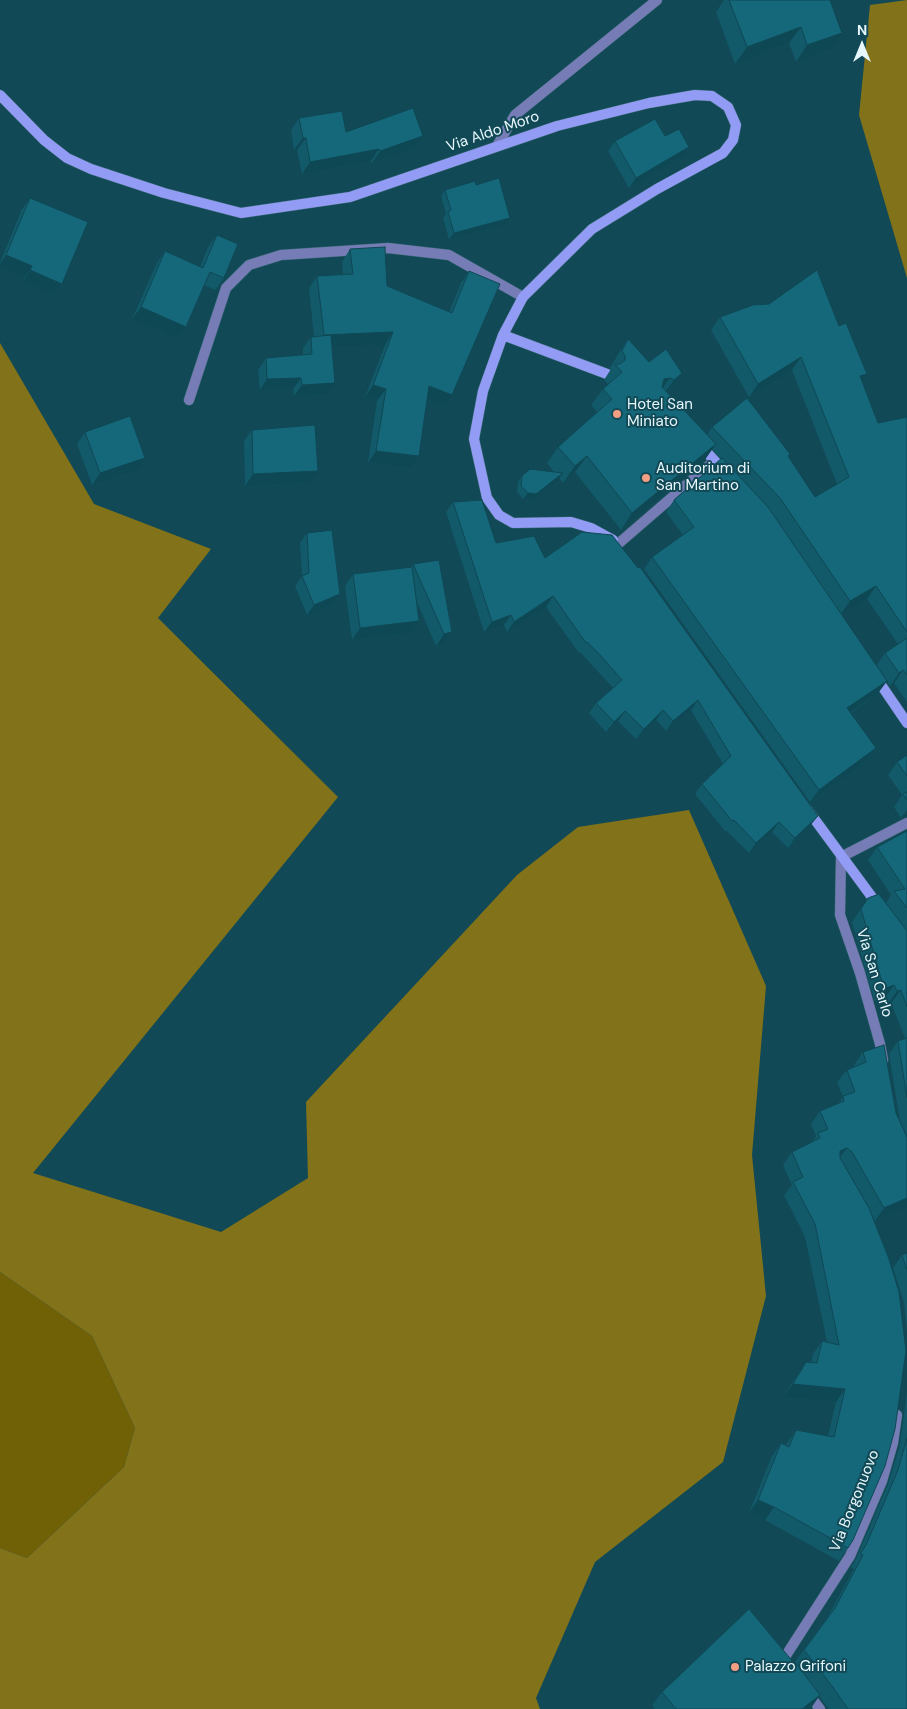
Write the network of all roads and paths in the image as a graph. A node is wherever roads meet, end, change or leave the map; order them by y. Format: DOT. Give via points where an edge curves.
graph roads {
  1 [pos="657,0"];
  2 [pos="0,96"];
  3 [pos="497,146"];
  4 [pos="523,297"];
  5 [pos="503,335"];
  6 [pos="607,374"];
  7 [pos="189,400"];
  8 [pos="695,440"];
  9 [pos="714,460"];
  10 [pos="733,481"];
  11 [pos="621,548"];
  12 [pos="869,667"];
  13 [pos="907,723"];
  14 [pos="801,801"];
  15 [pos="907,823"];
  16 [pos="841,857"];
  17 [pos="883,913"];
  18 [pos="885,1070"];
  19 [pos="899,1403"];
  20 [pos="820,1709"];
  1 -- 3 [label="street" via="514,115"];
  2 -- 3 [label="main road, Via Aldo Moro" via="67,158 155,190 241,213 350,197"];
  3 -- 4 [label="main road, Via Aldo Moro" via="557,126 695,95 712,96 728,107 736,125 733,140 723,153 592,229"];
  4 -- 5 [label="main road, Via Aldo Moro"];
  4 -- 7 [label="street" via="449,255 388,248 281,255 249,265 226,288"];
  5 -- 6 [label="main road"];
  5 -- 11 [label="main road, Via Aldo Moro" via="483,391 474,439 486,498 499,514 512,523 571,522 591,528"];
  8 -- 9 [label="main road"];
  9 -- 10 [label="main road"];
  9 -- 11 [label="street"];
  12 -- 13 [label="main road"];
  14 -- 16 [label="main road"];
  15 -- 16 [label="street"];
  16 -- 17 [label="main road"];
  16 -- 18 [label="street, Via San Carlo" via="840,915 860,973"];
  19 -- 20 [label="street, Via Borgonuovo" via="894,1442 882,1481 850,1556 783,1660"];
}
